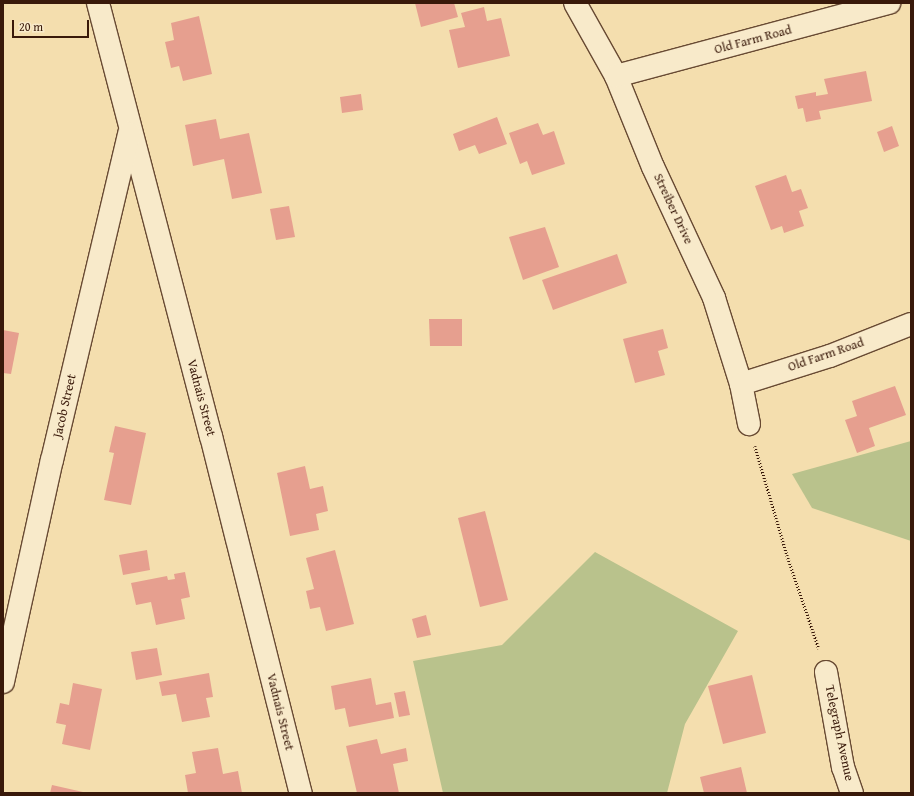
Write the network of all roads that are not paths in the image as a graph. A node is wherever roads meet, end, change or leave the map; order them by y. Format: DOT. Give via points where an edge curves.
graph roads {
  1 [pos="98,3"];
  2 [pos="575,3"];
  3 [pos="889,3"];
  4 [pos="616,76"];
  5 [pos="130,131"];
  6 [pos="911,324"];
  7 [pos="741,384"];
  8 [pos="749,424"];
  9 [pos="826,672"];
  10 [pos="3,682"];
  11 [pos="301,793"];
  12 [pos="852,793"];
  1 -- 5 [label="street, Vadnais Street"];
  2 -- 4 [label="street, Streiber Drive"];
  3 -- 4 [label="street, Old Farm Road"];
  4 -- 7 [label="street, Streiber Drive" via="653,166 714,298"];
  5 -- 10 [label="street, Jacob Street" via="52,460"];
  5 -- 11 [label="street, Vadnais Street" via="211,436"];
  6 -- 7 [label="street, Old Farm Road" via="830,356"];
  7 -- 8 [label="street, Streiber Drive"];
  9 -- 12 [label="street, Telegraph Avenue" via="843,767"];
}
